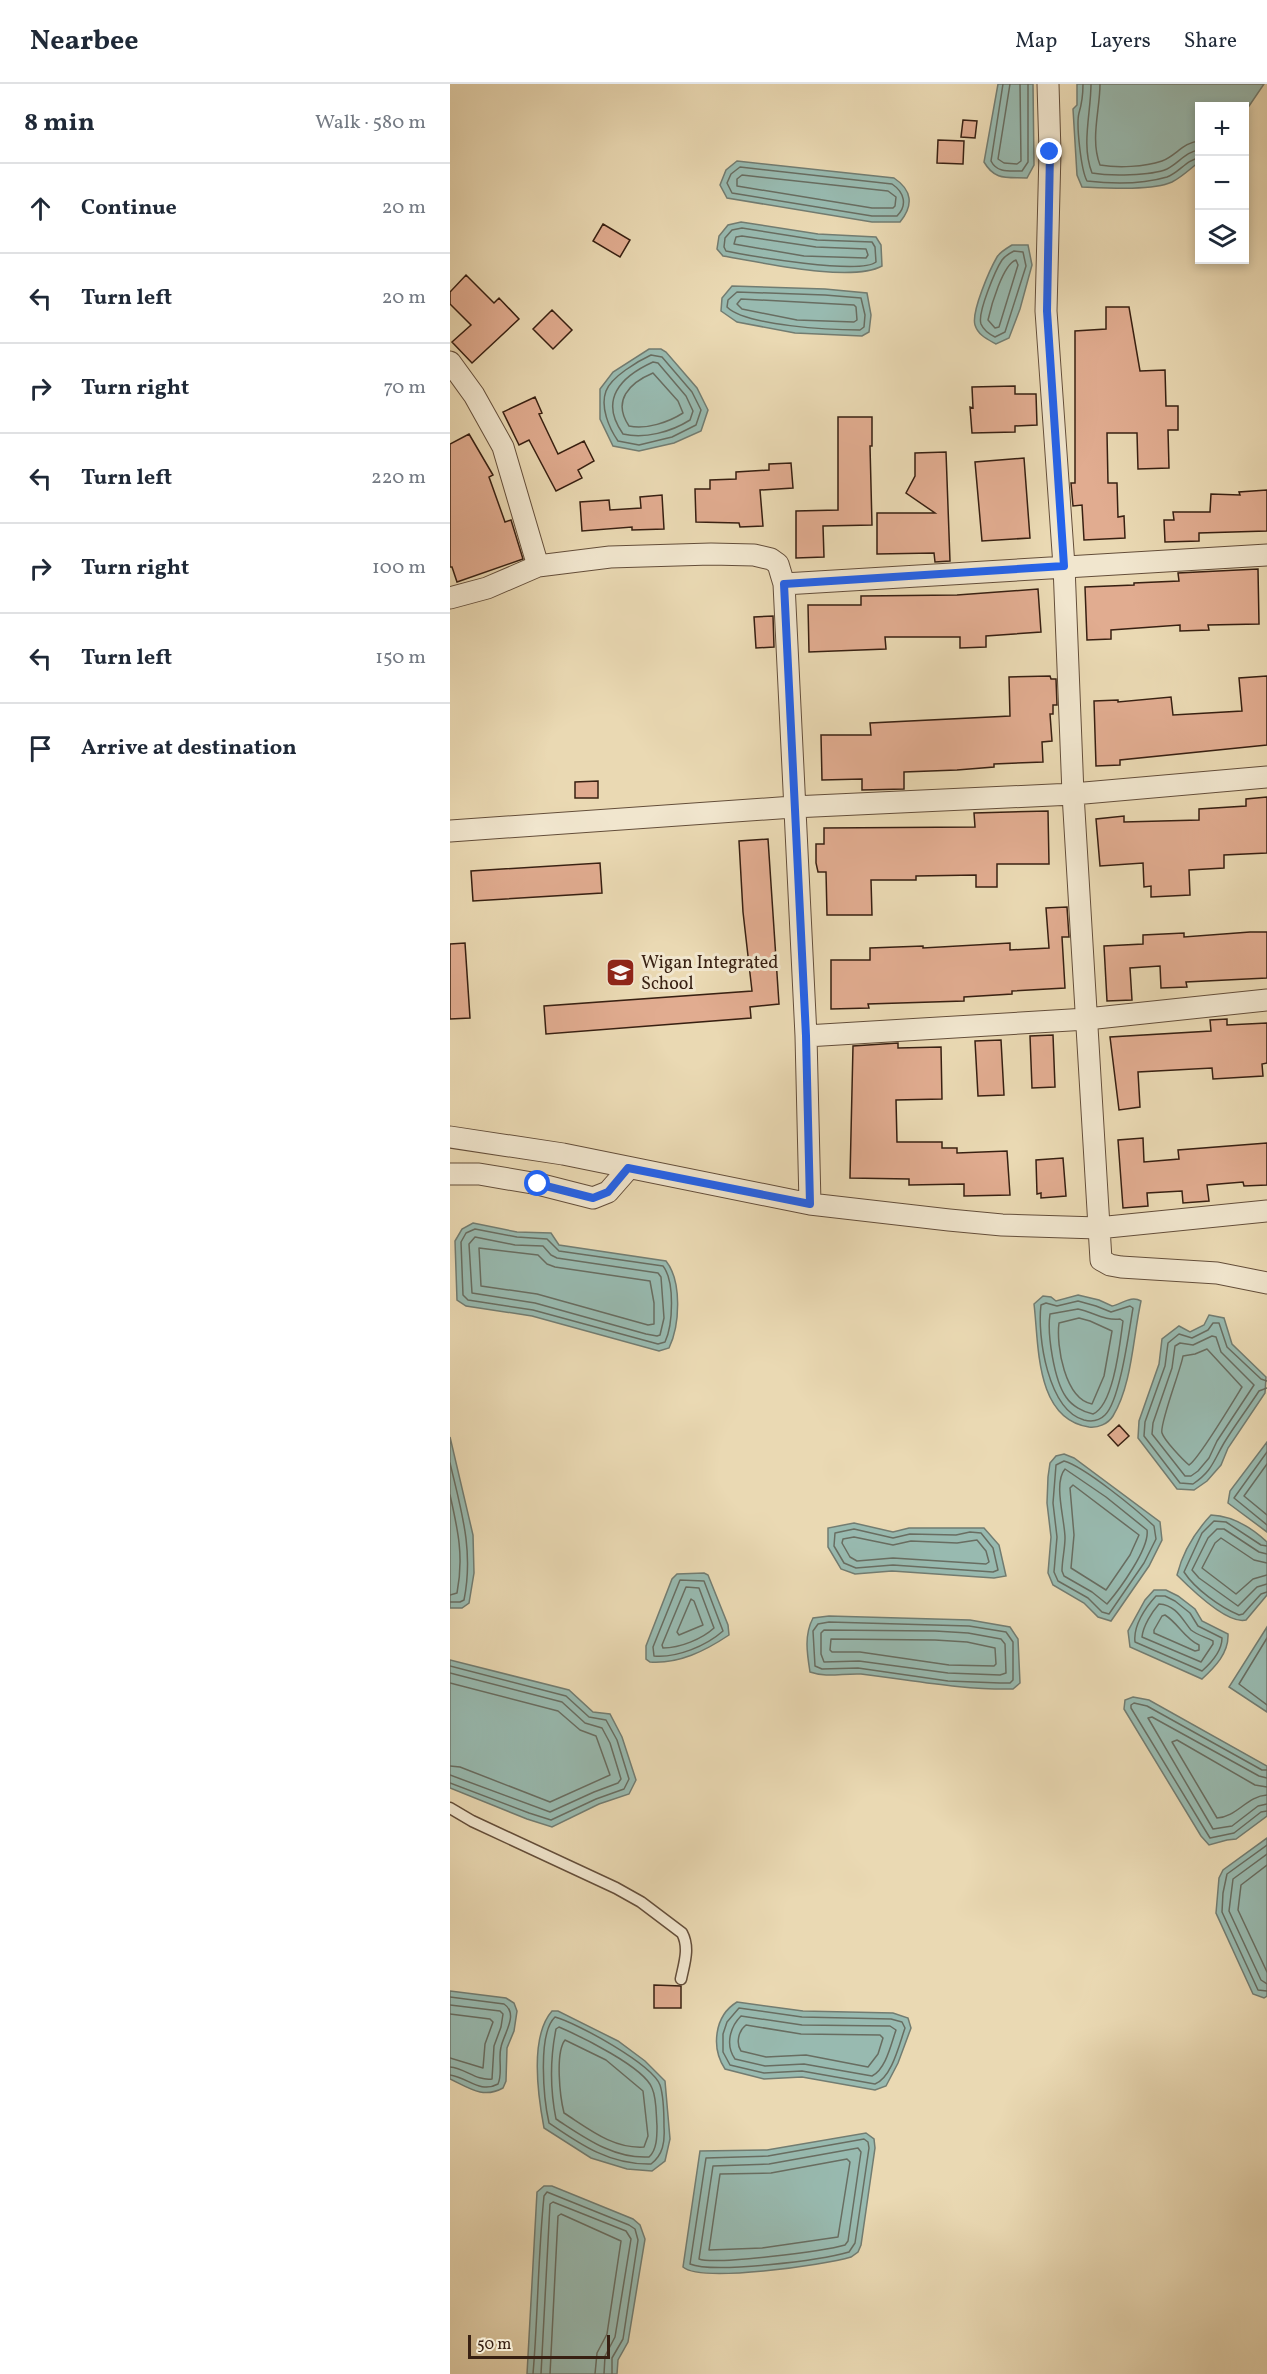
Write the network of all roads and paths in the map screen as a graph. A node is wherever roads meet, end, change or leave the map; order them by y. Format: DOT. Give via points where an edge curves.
graph roads {
  1 [pos="1048,84"];
  2 [pos="450,362"];
  3 [pos="1267,555"];
  4 [pos="538,566"];
  5 [pos="1064,566"];
  6 [pos="784,584"];
  7 [pos="450,598"];
  8 [pos="1267,777"];
  9 [pos="1073,794"];
  10 [pos="793,807"];
  11 [pos="450,831"];
  12 [pos="1267,1000"];
  13 [pos="1087,1019"];
  14 [pos="806,1036"];
  15 [pos="450,1137"];
  16 [pos="628,1168"];
  17 [pos="450,1174"];
  18 [pos="810,1204"];
  19 [pos="1267,1211"];
  20 [pos="1098,1228"];
  21 [pos="1267,1283"];
  22 [pos="450,1808"];
  23 [pos="681,1979"];
  1 -- 5 [label="street" via="1047,311"];
  2 -- 4 [label="street" via="503,447"];
  3 -- 5 [label="street"];
  4 -- 6 [label="street" via="610,557 754,555 778,564"];
  4 -- 7 [label="street" via="487,588"];
  5 -- 6 [label="street"];
  5 -- 9 [label="street"];
  6 -- 10 [label="street"];
  8 -- 9 [label="street"];
  9 -- 10 [label="street"];
  9 -- 13 [label="street"];
  10 -- 11 [label="street"];
  10 -- 14 [label="street"];
  12 -- 13 [label="street"];
  13 -- 14 [label="street"];
  13 -- 20 [label="street"];
  14 -- 18 [label="street"];
  15 -- 16 [label="street"];
  16 -- 17 [label="street" via="608,1192 593,1198 479,1174"];
  16 -- 18 [label="street"];
  18 -- 20 [label="street" via="1002,1225"];
  19 -- 20 [label="street"];
  20 -- 21 [label="street" via="1101,1260 1110,1265 1217,1273"];
  22 -- 23 [label="lane" via="641,1902 682,1933 686,1952"];
}
